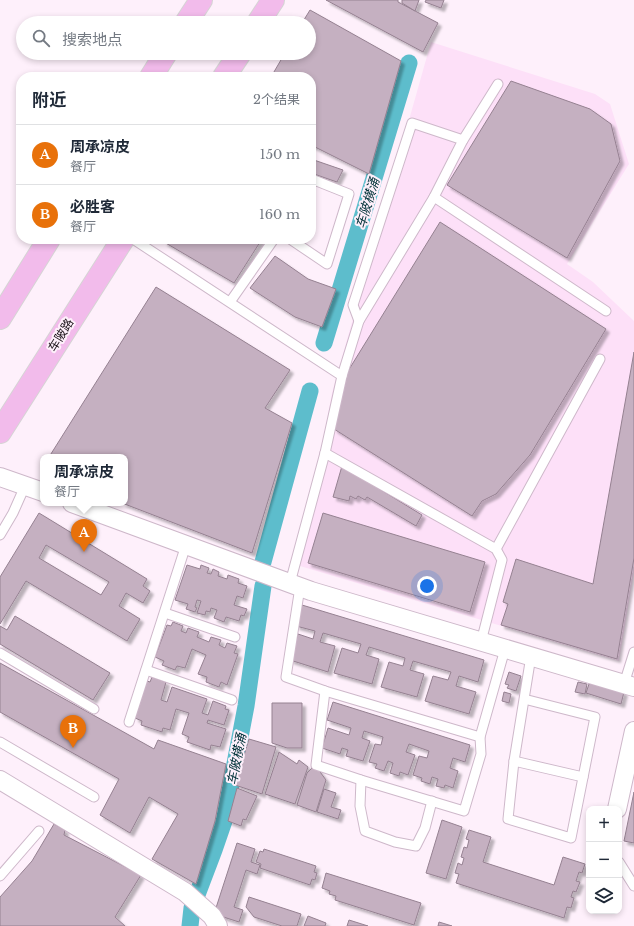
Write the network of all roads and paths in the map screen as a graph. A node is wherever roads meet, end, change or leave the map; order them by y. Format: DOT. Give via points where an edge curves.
graph roads {
  1 [pos="200,0"];
  2 [pos="273,0"];
  3 [pos="190,16"];
  4 [pos="263,16"];
  5 [pos="162,60"];
  6 [pos="235,60"];
  7 [pos="154,72"];
  8 [pos="227,72"];
  9 [pos="498,84"];
  10 [pos="463,140"];
  11 [pos="316,181"];
  12 [pos="434,197"];
  13 [pos="46,244"];
  14 [pos="119,244"];
  15 [pos="141,244"];
  16 [pos="271,244"];
  17 [pos="298,244"];
  18 [pos="230,302"];
  19 [pos="606,310"];
  20 [pos="0,318"];
  21 [pos="359,321"];
  22 [pos="600,359"];
  23 [pos="342,376"];
  24 [pos="0,432"];
  25 [pos="325,453"];
  26 [pos="0,477"];
  27 [pos="25,486"];
  28 [pos="40,491"];
  29 [pos="80,506"];
  30 [pos="0,535"];
  31 [pos="186,545"];
  32 [pos="496,549"];
  33 [pos="295,585"];
  34 [pos="165,613"];
  35 [pos="235,637"];
  36 [pos="482,642"];
  37 [pos="505,649"];
  38 [pos="634,652"];
  39 [pos="0,653"];
  40 [pos="531,656"];
  41 [pos="146,670"];
  42 [pos="629,685"];
  43 [pos="326,691"];
  44 [pos="524,699"];
  45 [pos="232,700"];
  46 [pos="94,709"];
  47 [pos="129,722"];
  48 [pos="634,731"];
  49 [pos="480,737"];
  50 [pos="0,742"];
  51 [pos="514,762"];
  52 [pos="583,777"];
  53 [pos="0,780"];
  54 [pos="361,780"];
  55 [pos="94,797"];
  56 [pos="432,801"];
  57 [pos="618,806"];
  58 [pos="39,831"];
  59 [pos="622,867"];
  60 [pos="0,876"];
  61 [pos="634,886"];
  62 [pos="215,921"];
  1 -- 3 [label="main road"];
  2 -- 4 [label="main road"];
  5 -- 7 [label="main road"];
  6 -- 8 [label="main road"];
  9 -- 10 [label="lane"];
  10 -- 12 [label="lane"];
  10 -- 21 [label="lane" via="412,123 353,305"];
  11 -- 17 [label="lane" via="349,194 328,264"];
  12 -- 19 [label="lane"];
  12 -- 21 [label="lane"];
  13 -- 20 [label="main road"];
  14 -- 24 [label="main road, 车陂路"];
  15 -- 18 [label="lane"];
  16 -- 18 [label="lane"];
  18 -- 23 [label="lane"];
  21 -- 23 [label="lane"];
  22 -- 32 [label="lane"];
  23 -- 25 [label="lane"];
  25 -- 32 [label="lane"];
  25 -- 33 [label="lane"];
  26 -- 27 [label="street"];
  27 -- 28 [label="street"];
  27 -- 30 [label="lane"];
  29 -- 31 [label="street"];
  31 -- 33 [label="street"];
  31 -- 34 [label="lane"];
  32 -- 36 [label="lane" via="502,560"];
  33 -- 36 [label="street"];
  33 -- 43 [label="lane" via="286,677"];
  34 -- 35 [label="lane"];
  34 -- 41 [label="lane"];
  36 -- 37 [label="street"];
  37 -- 40 [label="street"];
  37 -- 49 [label="lane"];
  38 -- 42 [label="lane"];
  39 -- 46 [label="lane"];
  40 -- 42 [label="street"];
  40 -- 44 [label="lane"];
  41 -- 45 [label="lane"];
  41 -- 47 [label="lane"];
  43 -- 49 [label="lane"];
  43 -- 54 [label="lane" via="316,764"];
  44 -- 51 [label="lane"];
  44 -- 52 [label="lane" via="595,717"];
  48 -- 57 [label="street"];
  49 -- 56 [label="lane" via="481,754 464,811"];
  50 -- 55 [label="lane"];
  51 -- 52 [label="lane"];
  51 -- 52 [label="lane" via="508,819 571,838"];
  53 -- 62 [label="street" via="185,892"];
  54 -- 56 [label="lane"];
  54 -- 56 [label="lane" via="360,806 365,831 395,842 416,846 425,828"];
  58 -- 60 [label="lane"];
  59 -- 61 [label="lane"];
}
